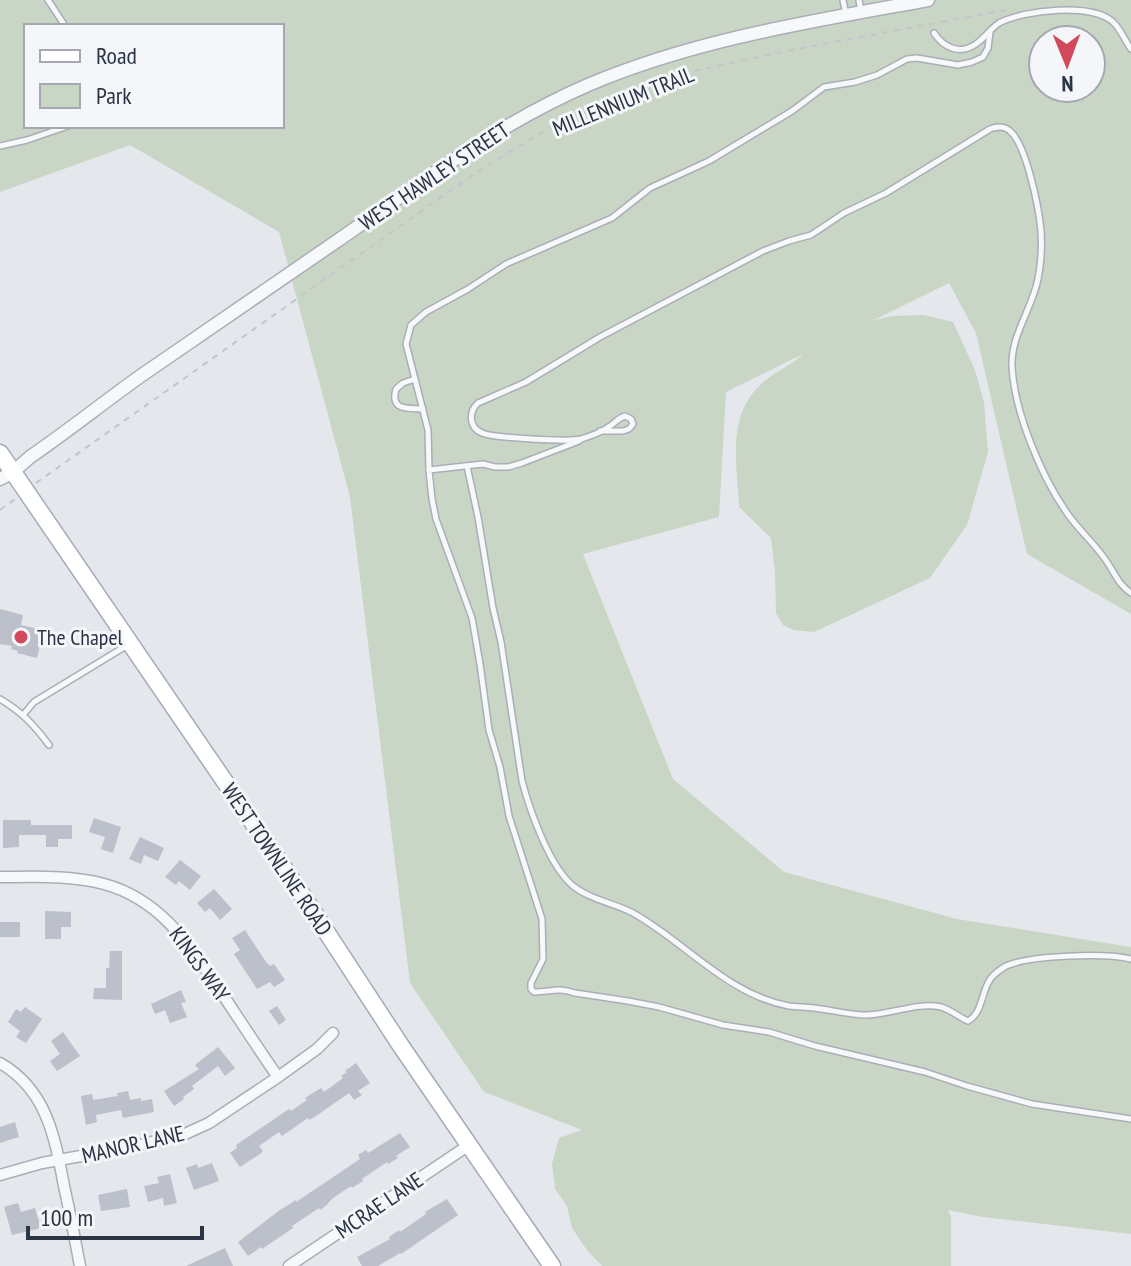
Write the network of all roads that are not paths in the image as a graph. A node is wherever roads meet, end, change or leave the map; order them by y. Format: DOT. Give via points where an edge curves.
graph roads {
  1 [pos="48,0"];
  2 [pos="843,0"];
  3 [pos="928,0"];
  4 [pos="860,6"];
  5 [pos="846,16"];
  6 [pos="64,24"];
  7 [pos="990,32"];
  8 [pos="934,33"];
  9 [pos="1131,49"];
  10 [pos="62,128"];
  11 [pos="0,146"];
  12 [pos="415,379"];
  13 [pos="423,409"];
  14 [pos="600,431"];
  15 [pos="583,438"];
  16 [pos="0,453"];
  17 [pos="467,466"];
  18 [pos="429,470"];
  19 [pos="6,476"];
  20 [pos="1131,593"];
  21 [pos="130,643"];
  22 [pos="0,699"];
  23 [pos="23,715"];
  24 [pos="49,745"];
  25 [pos="0,877"];
  26 [pos="1131,959"];
  27 [pos="333,1033"];
  28 [pos="0,1063"];
  29 [pos="278,1077"];
  30 [pos="1131,1119"];
  31 [pos="469,1145"];
  32 [pos="59,1160"];
  33 [pos="0,1175"];
  34 [pos="80,1266"];
  35 [pos="289,1266"];
  36 [pos="552,1266"];
  1 -- 6 [label="lane"];
  2 -- 5 [label="lane"];
  3 -- 4 [label="street, WEST HAWLEY STREET"];
  4 -- 5 [label="street, WEST HAWLEY STREET"];
  5 -- 19 [label="street, WEST HAWLEY STREET" via="653,60 514,122 141,376"];
  7 -- 8 [label="lane" via="966,49 943,45"];
  7 -- 9 [label="lane" via="1007,20 1068,9 1105,16"];
  7 -- 12 [label="lane" via="983,57 972,62 907,59 877,75 824,87 709,161 650,188 612,218 506,264 442,302 416,320 407,336"];
  10 -- 11 [label="lane"];
  12 -- 13 [label="lane"];
  12 -- 13 [label="lane" via="396,389 394,400 401,408"];
  13 -- 18 [label="lane"];
  14 -- 14 [label="lane" via="623,431 633,424 619,417"];
  14 -- 15 [label="lane"];
  15 -- 17 [label="lane" via="508,467"];
  15 -- 20 [label="lane" via="483,434 470,416 478,403 526,382 763,251 811,235 999,126 1014,134 1021,150 1041,231 1033,300 1014,342 1020,407 1028,435 1066,511"];
  16 -- 19 [label="main road, WEST TOWNLINE ROAD"];
  17 -- 18 [label="lane"];
  17 -- 26 [label="lane" via="522,781 549,849 574,887 630,911 737,985 790,1006 865,1015 929,1006 968,1021 992,977 1007,966 1083,956"];
  18 -- 30 [label="lane" via="436,519 472,618 509,816 542,919 543,959 531,983 534,992 564,990 659,1007 925,1072 1032,1104"];
  19 -- 21 [label="main road, WEST TOWNLINE ROAD"];
  21 -- 23 [label="lane" via="34,702"];
  21 -- 31 [label="main road, WEST TOWNLINE ROAD"];
  22 -- 23 [label="lane"];
  23 -- 24 [label="lane"];
  25 -- 29 [label="street, KINGS WAY" via="105,884 163,916 186,941"];
  27 -- 29 [label="street, MANOR LANE"];
  28 -- 32 [label="street" via="36,1097 55,1137"];
  29 -- 32 [label="street, MANOR LANE" via="185,1134"];
  31 -- 35 [label="street, MCRAE LANE"];
  31 -- 36 [label="main road, WEST TOWNLINE ROAD"];
  32 -- 33 [label="street, MANOR LANE"];
  32 -- 34 [label="street"];
}
